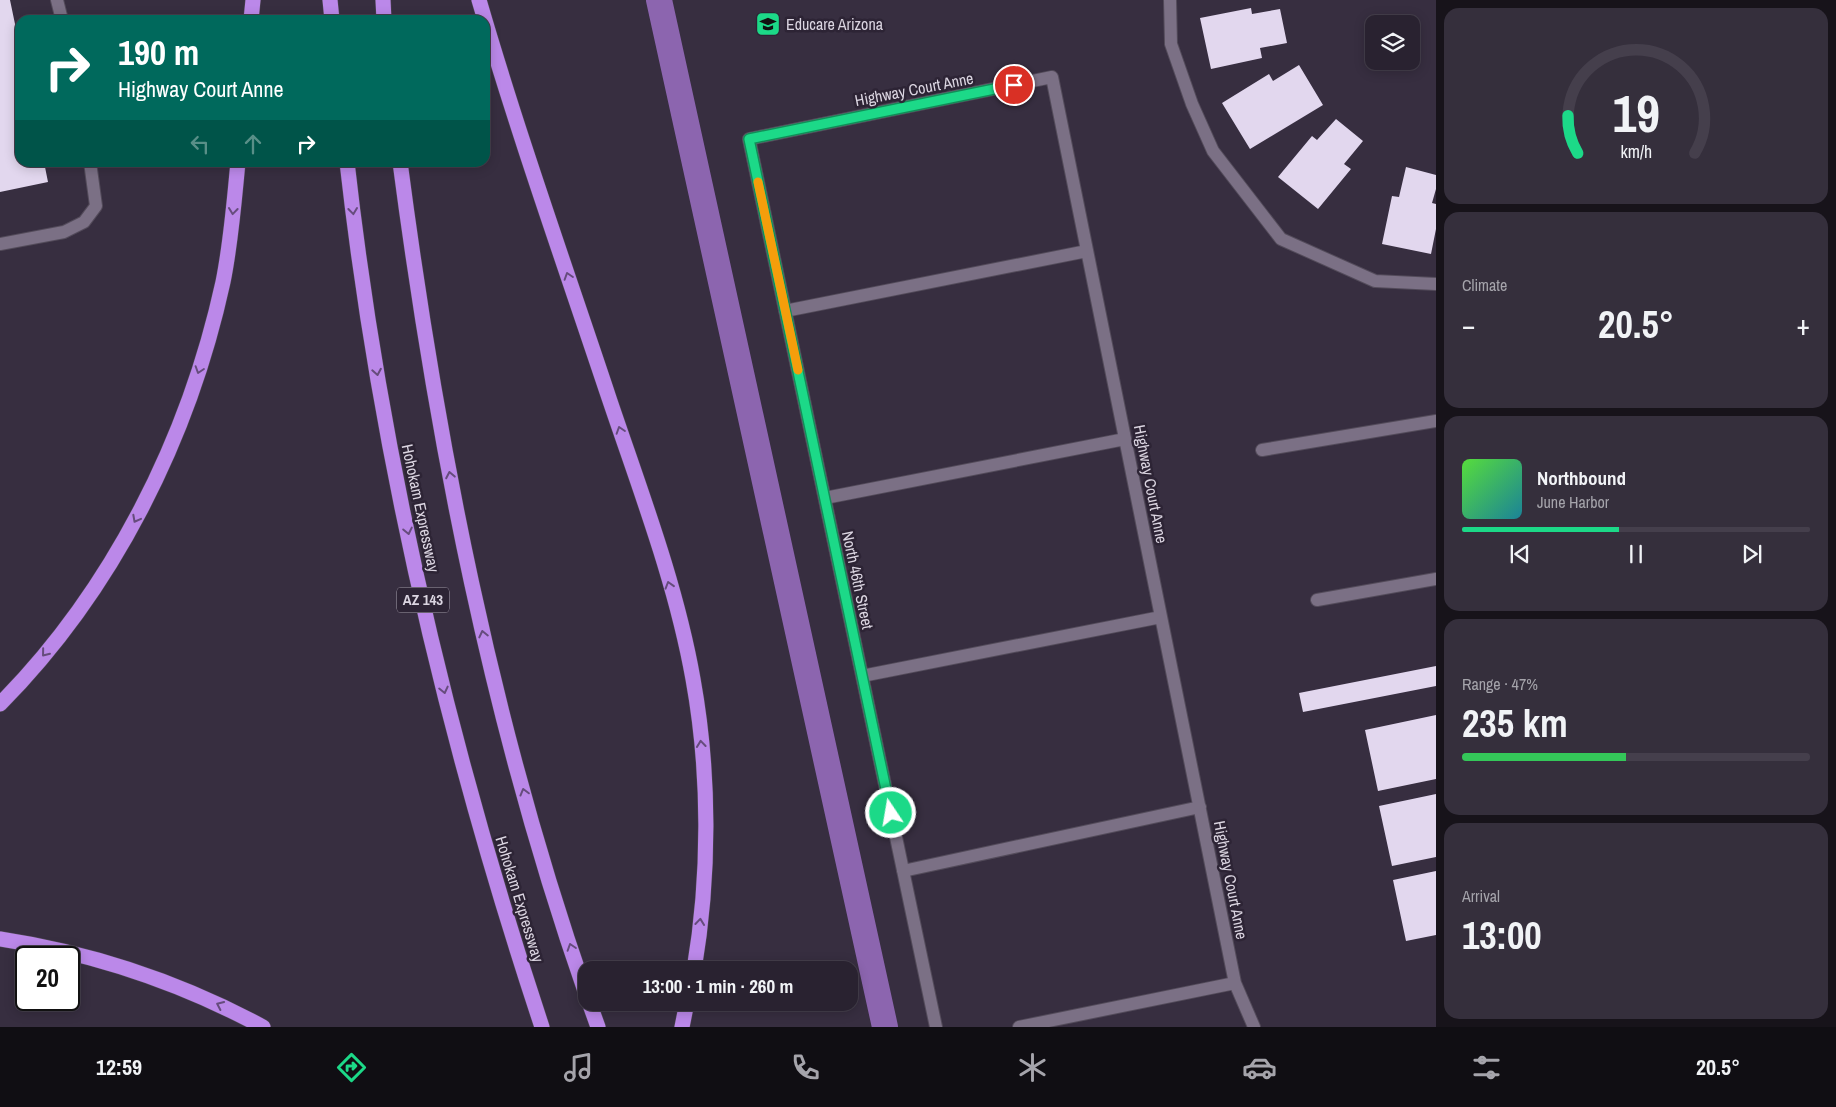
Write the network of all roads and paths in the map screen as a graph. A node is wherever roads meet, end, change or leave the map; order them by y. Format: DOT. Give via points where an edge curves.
graph roads {
  1 [pos="57,0"];
  2 [pos="253,0"];
  3 [pos="330,0"];
  4 [pos="383,0"];
  5 [pos="479,0"];
  6 [pos="1170,0"];
  7 [pos="61,15"];
  8 [pos="252,15"];
  9 [pos="332,15"];
  10 [pos="384,15"];
  11 [pos="483,15"];
  12 [pos="490,37"];
  13 [pos="749,139"];
  14 [pos="91,167"];
  15 [pos="238,167"];
  16 [pos="348,167"];
  17 [pos="401,167"];
  18 [pos="0,244"];
  19 [pos="1087,252"];
  20 [pos="1436,284"];
  21 [pos="785,311"];
  22 [pos="1436,421"];
  23 [pos="1125,439"];
  24 [pos="1262,450"];
  25 [pos="824,498"];
  26 [pos="1436,579"];
  27 [pos="1317,600"];
  28 [pos="1161,617"];
  29 [pos="862,676"];
  30 [pos="0,704"];
  31 [pos="1200,807"];
  32 [pos="903,872"];
  33 [pos="0,939"];
  34 [pos="695,961"];
  35 [pos="578,968"];
  36 [pos="1235,983"];
  37 [pos="592,1011"];
  38 [pos="685,1011"];
  39 [pos="264,1027"];
  40 [pos="542,1027"];
  41 [pos="598,1027"];
  42 [pos="682,1027"];
  43 [pos="936,1027"];
  44 [pos="1020,1027"];
  45 [pos="1254,1027"];
  1 -- 7 [label="street"];
  2 -- 8 [label="highway"];
  3 -- 9 [label="highway"];
  4 -- 10 [label="highway"];
  11 -- 5 [label="highway, one-way"];
  6 -- 20 [label="street" via="1171,44 1192,104 1213,150 1281,239 1375,281"];
  34 -- 12 [label="highway, one-way" via="704,875 704,792 693,679 675,604"];
  13 -- 19 [label="street, Highway Court Anne" via="1052,77"];
  13 -- 21 [label="street, North 46th Street"];
  14 -- 18 [label="street" via="96,206 84,222 64,232"];
  15 -- 30 [label="highway, one-way" via="230,242 215,315 194,387 160,471 126,536 84,602 34,667"];
  16 -- 40 [label="highway, Hohokam Expressway / AZ 143, one-way" via="372,346 411,547 471,796"];
  35 -- 17 [label="highway, AZ 143, one-way" via="530,812 479,614 431,374"];
  19 -- 21 [label="street"];
  19 -- 23 [label="street, Highway Court Anne"];
  21 -- 25 [label="street, North 46th Street"];
  22 -- 24 [label="street"];
  23 -- 25 [label="street"];
  23 -- 28 [label="street, Highway Court Anne"];
  25 -- 29 [label="street, North 46th Street"];
  26 -- 27 [label="street"];
  28 -- 29 [label="street"];
  28 -- 31 [label="street, Highway Court Anne"];
  29 -- 32 [label="street, North 46th Street"];
  31 -- 32 [label="street"];
  31 -- 36 [label="street, Highway Court Anne"];
  32 -- 43 [label="street, North 46th Street"];
  39 -- 33 [label="highway, one-way" via="201,996 131,970 67,952"];
  36 -- 44 [label="street"];
  36 -- 45 [label="street, Highway Court Anne"];
  37 -- 41 [label="highway"];
  38 -- 42 [label="highway"];
}
